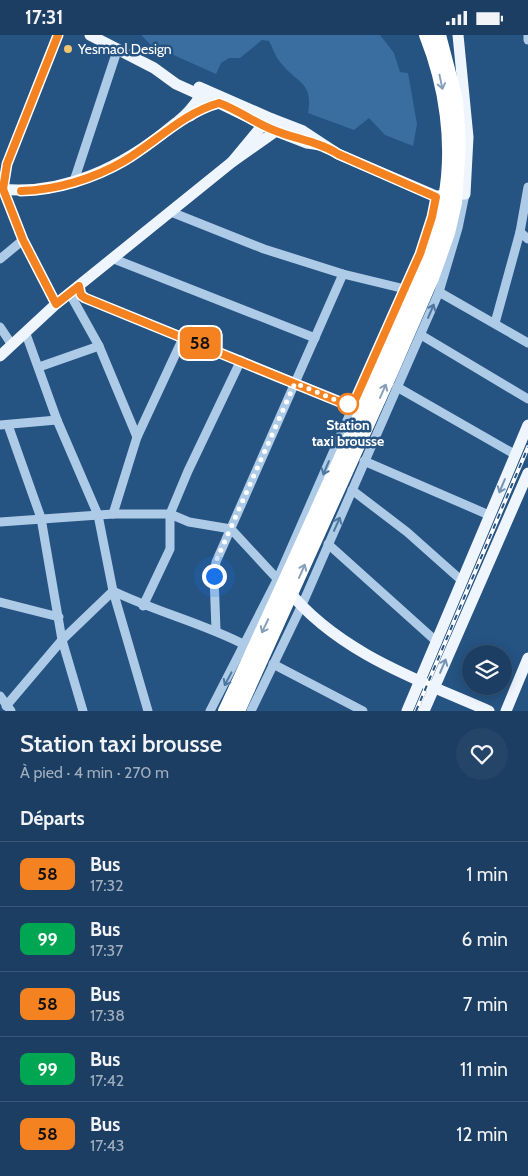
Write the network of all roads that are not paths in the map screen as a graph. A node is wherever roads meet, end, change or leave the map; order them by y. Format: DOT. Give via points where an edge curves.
graph roads {
  1 [pos="58,35"];
  2 [pos="90,35"];
  3 [pos="426,35"];
  4 [pos="439,35"];
  5 [pos="458,35"];
  6 [pos="528,35"];
  7 [pos="528,40"];
  8 [pos="118,48"];
  9 [pos="207,97"];
  10 [pos="267,122"];
  11 [pos="276,131"];
  12 [pos="326,146"];
  13 [pos="232,162"];
  14 [pos="74,181"];
  15 [pos="528,187"];
  16 [pos="2,189"];
  17 [pos="450,195"];
  18 [pos="171,211"];
  19 [pos="520,232"];
  20 [pos="528,239"];
  21 [pos="23,240"];
  22 [pos="0,259"];
  23 [pos="114,259"];
  24 [pos="343,274"];
  25 [pos="79,286"];
  26 [pos="405,289"];
  27 [pos="439,293"];
  28 [pos="70,294"];
  29 [pos="56,304"];
  30 [pos="496,323"];
  31 [pos="0,327"];
  32 [pos="26,334"];
  33 [pos="421,335"];
  34 [pos="184,336"];
  35 [pos="315,338"];
  36 [pos="528,343"];
  37 [pos="12,345"];
  38 [pos="99,346"];
  39 [pos="0,356"];
  40 [pos="240,360"];
  41 [pos="39,367"];
  42 [pos="295,383"];
  43 [pos="397,387"];
  44 [pos="528,399"];
  45 [pos="352,407"];
  46 [pos="57,420"];
  47 [pos="4,425"];
  48 [pos="528,425"];
  49 [pos="138,437"];
  50 [pos="516,455"];
  51 [pos="364,461"];
  52 [pos="528,473"];
  53 [pos="352,490"];
  54 [pos="113,514"];
  55 [pos="170,514"];
  56 [pos="98,515"];
  57 [pos="489,515"];
  58 [pos="41,518"];
  59 [pos="0,522"];
  60 [pos="231,529"];
  61 [pos="328,544"];
  62 [pos="461,580"];
  63 [pos="284,586"];
  64 [pos="113,591"];
  65 [pos="0,602"];
  66 [pos="302,605"];
  67 [pos="143,606"];
  68 [pos="58,617"];
  69 [pos="216,630"];
  70 [pos="62,640"];
  71 [pos="437,641"];
  72 [pos="245,645"];
  73 [pos="528,658"];
  74 [pos="273,664"];
  75 [pos="421,681"];
  76 [pos="434,687"];
  77 [pos="0,696"];
  78 [pos="9,708"];
  79 [pos="83,711"];
  80 [pos="148,711"];
  81 [pos="210,711"];
  82 [pos="225,711"];
  83 [pos="238,711"];
  84 [pos="251,711"];
  85 [pos="363,711"];
  86 [pos="407,711"];
  87 [pos="424,711"];
  88 [pos="489,711"];
  89 [pos="506,711"];
  1 -- 16 [label="street" via="7,164"];
  2 -- 8 [label="main road"];
  3 -- 17 [label="highway, one-way" via="447,115"];
  4 -- 17 [label="highway" via="450,71 458,122 459,144"];
  5 -- 17 [label="main road" via="468,144"];
  6 -- 7 [label="street"];
  8 -- 9 [label="main road" via="154,68 171,73"];
  8 -- 14 [label="street"];
  9 -- 10 [label="main road"];
  9 -- 10 [label="main road"];
  9 -- 14 [label="main road" via="124,161"];
  10 -- 11 [label="main road"];
  10 -- 12 [label="main road" via="303,131"];
  10 -- 13 [label="main road"];
  11 -- 12 [label="main road" via="307,143"];
  11 -- 13 [label="main road"];
  12 -- 17 [label="main road" via="338,154"];
  13 -- 18 [label="main road"];
  14 -- 16 [label="main road" via="40,190"];
  15 -- 19 [label="street"];
  16 -- 21 [label="street"];
  17 -- 26 [label="street" via="427,233"];
  17 -- 27 [label="street" via="458,228"];
  17 -- 63 [label="highway" via="419,282"];
  18 -- 23 [label="main road"];
  18 -- 24 [label="street" via="264,249"];
  19 -- 20 [label="street"];
  19 -- 30 [label="street"];
  21 -- 22 [label="street"];
  21 -- 29 [label="street"];
  23 -- 25 [label="main road"];
  23 -- 35 [label="street"];
  24 -- 26 [label="street"];
  24 -- 35 [label="street"];
  25 -- 28 [label="main road"];
  25 -- 34 [label="street" via="85,298"];
  26 -- 45 [label="street"];
  27 -- 30 [label="street"];
  33 -- 27 [label="street, one-way"];
  28 -- 29 [label="main road"];
  28 -- 38 [label="street"];
  29 -- 32 [label="main road"];
  30 -- 36 [label="street"];
  31 -- 37 [label="street"];
  32 -- 37 [label="main road"];
  32 -- 41 [label="street"];
  33 -- 43 [label="street"];
  33 -- 44 [label="street"];
  34 -- 40 [label="street"];
  34 -- 49 [label="street"];
  35 -- 42 [label="street"];
  37 -- 39 [label="main road"];
  38 -- 41 [label="street"];
  38 -- 49 [label="street"];
  40 -- 42 [label="street"];
  40 -- 55 [label="street"];
  41 -- 46 [label="street"];
  42 -- 45 [label="street"];
  42 -- 60 [label="street"];
  43 -- 50 [label="street"];
  43 -- 51 [label="street"];
  45 -- 63 [label="street, one-way"];
  46 -- 47 [label="street"];
  46 -- 56 [label="street"];
  47 -- 58 [label="street"];
  48 -- 50 [label="main road"];
  49 -- 54 [label="street"];
  50 -- 57 [label="main road, one-way"];
  51 -- 53 [label="street"];
  51 -- 57 [label="street"];
  76 -- 52 [label="main road, one-way"];
  61 -- 53 [label="street, one-way"];
  53 -- 62 [label="street" via="407,532"];
  54 -- 55 [label="street"];
  54 -- 56 [label="street"];
  55 -- 60 [label="street" via="189,522"];
  55 -- 67 [label="street" via="170,549"];
  56 -- 58 [label="street"];
  56 -- 64 [label="street"];
  57 -- 62 [label="main road"];
  58 -- 59 [label="street"];
  58 -- 68 [label="street"];
  60 -- 63 [label="street"];
  60 -- 69 [label="street" via="214,568"];
  61 -- 66 [label="street"];
  61 -- 71 [label="street"];
  62 -- 71 [label="main road"];
  63 -- 66 [label="main road"];
  63 -- 72 [label="street" via="255,620"];
  63 -- 82 [label="highway, one-way"];
  63 -- 83 [label="highway"];
  64 -- 67 [label="street"];
  64 -- 70 [label="street"];
  64 -- 80 [label="street"];
  65 -- 68 [label="street"];
  66 -- 74 [label="street"];
  66 -- 75 [label="main road" via="345,643"];
  67 -- 69 [label="street"];
  68 -- 70 [label="street"];
  69 -- 72 [label="street"];
  70 -- 78 [label="street"];
  70 -- 79 [label="street"];
  71 -- 75 [label="main road"];
  72 -- 81 [label="street, one-way"];
  73 -- 89 [label="main road"];
  74 -- 84 [label="street"];
  74 -- 85 [label="street"];
  75 -- 76 [label="main road"];
  75 -- 86 [label="main road"];
  76 -- 87 [label="main road"];
  76 -- 88 [label="main road"];
  77 -- 78 [label="street"];
}
